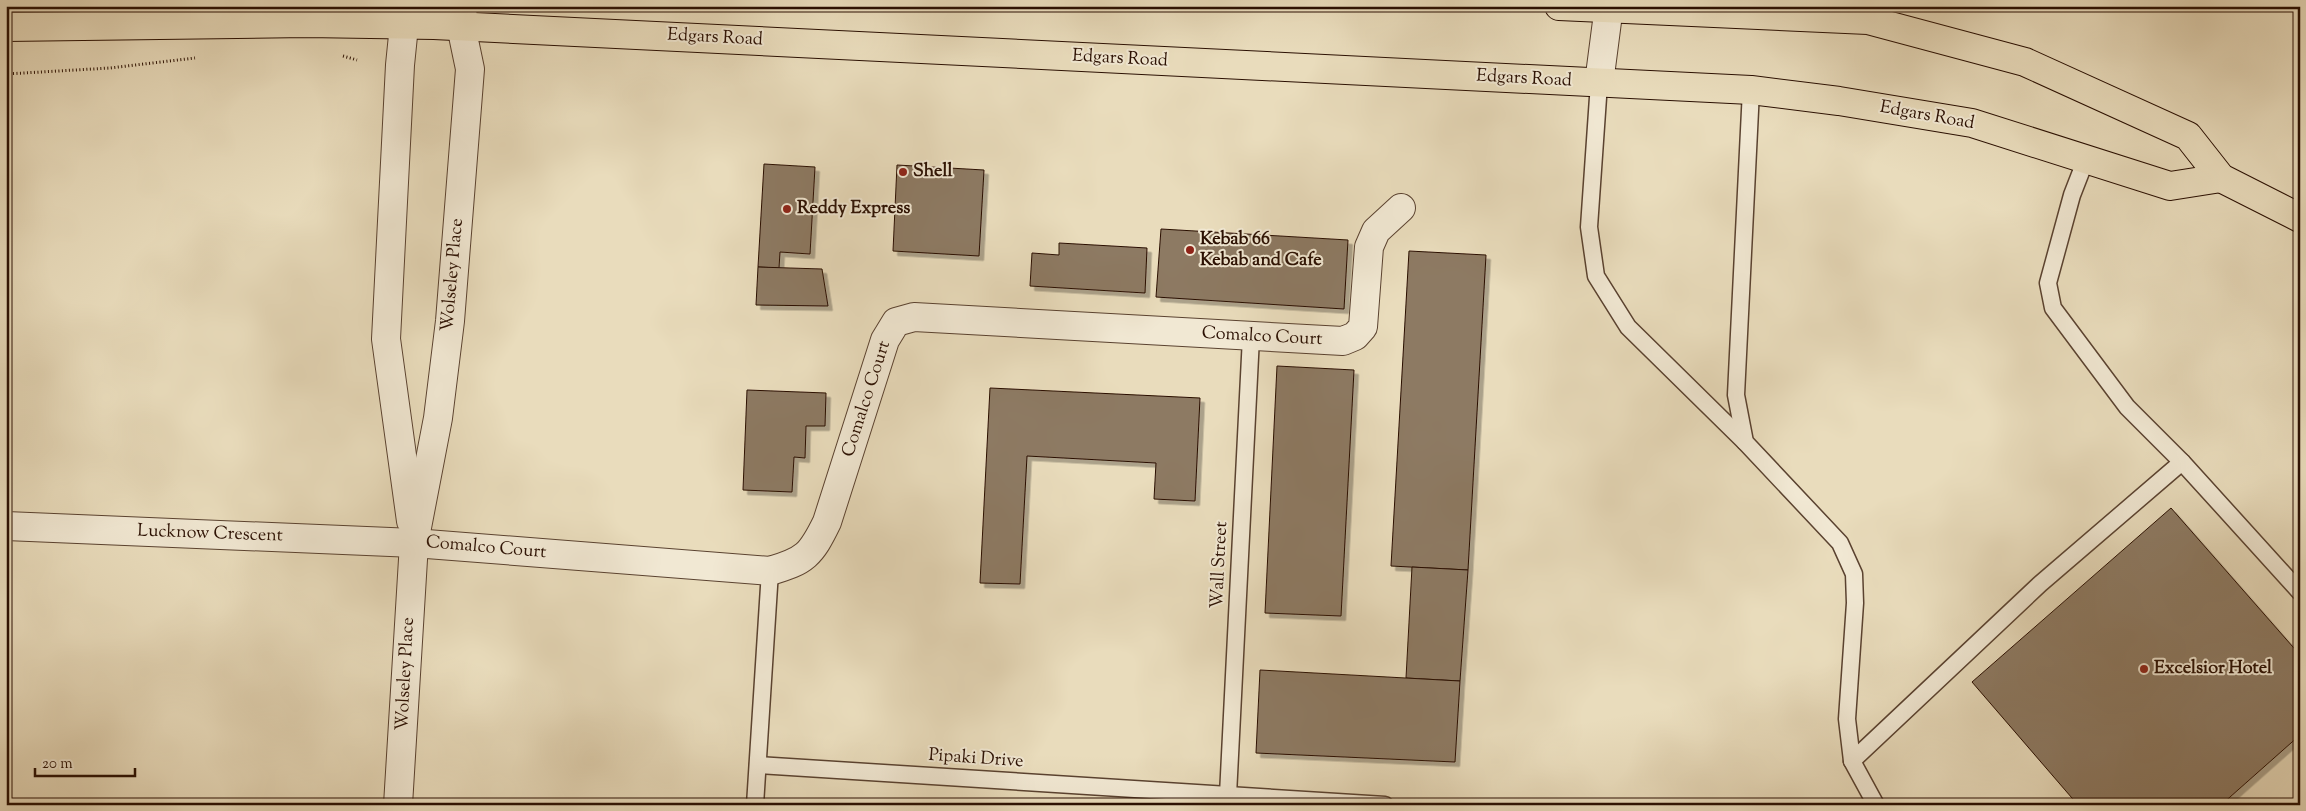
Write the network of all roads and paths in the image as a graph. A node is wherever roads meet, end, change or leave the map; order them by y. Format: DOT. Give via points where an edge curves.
graph roads {
  1 [pos="1559,6"];
  2 [pos="1609,8"];
  3 [pos="404,15"];
  4 [pos="462,16"];
  5 [pos="6,27"];
  6 [pos="338,55"];
  7 [pos="202,57"];
  8 [pos="357,60"];
  9 [pos="6,74"];
  10 [pos="1599,83"];
  11 [pos="1752,90"];
  12 [pos="2086,159"];
  13 [pos="2220,178"];
  14 [pos="1401,208"];
  15 [pos="2300,218"];
  16 [pos="1251,337"];
  17 [pos="1746,442"];
  18 [pos="2182,462"];
  19 [pos="6,526"];
  20 [pos="414,543"];
  21 [pos="770,571"];
  22 [pos="2298,587"];
  23 [pos="1852,761"];
  24 [pos="758,765"];
  25 [pos="1228,795"];
  26 [pos="398,805"];
  27 [pos="755,805"];
  28 [pos="1386,805"];
  29 [pos="1876,805"];
  1 -- 2 [label="main road"];
  2 -- 10 [label="street"];
  2 -- 13 [label="main road" via="1868,20 2025,62 2188,136"];
  3 -- 4 [label="main road, Edgars Road"];
  3 -- 5 [label="main road, Edgars Road"];
  3 -- 20 [label="street, Wolseley Place" via="386,339"];
  4 -- 10 [label="main road, Edgars Road"];
  4 -- 20 [label="street, Wolseley Place" via="470,69 450,321 438,418"];
  6 -- 8 [label="path"];
  7 -- 9 [label="path" via="110,68"];
  10 -- 11 [label="main road, Edgars Road"];
  10 -- 17 [label="lane" via="1590,227 1596,276 1628,327"];
  11 -- 12 [label="main road, Edgars Road" via="1972,123"];
  11 -- 17 [label="lane" via="1736,394"];
  12 -- 13 [label="main road, Edgars Road" via="2170,186"];
  12 -- 18 [label="lane" via="2048,283 2053,308 2127,407"];
  13 -- 15 [label="main road"];
  14 -- 16 [label="street, Comalco Court" via="1376,231 1369,247 1363,327 1355,336 1343,341"];
  16 -- 21 [label="street, Comalco Court" via="914,317 896,322 885,340 828,522 815,548 795,564"];
  16 -- 25 [label="lane, Wall Street"];
  17 -- 23 [label="lane" via="1840,543 1854,574 1847,719"];
  18 -- 22 [label="lane"];
  18 -- 23 [label="lane" via="2040,584"];
  19 -- 20 [label="street, Lucknow Crescent"];
  20 -- 21 [label="street, Comalco Court"];
  20 -- 26 [label="street, Wolseley Place"];
  21 -- 24 [label="lane"];
  23 -- 29 [label="lane"];
  24 -- 25 [label="lane, Pipaki Drive"];
  24 -- 27 [label="lane"];
  25 -- 28 [label="lane, Pipaki Drive"];
}
